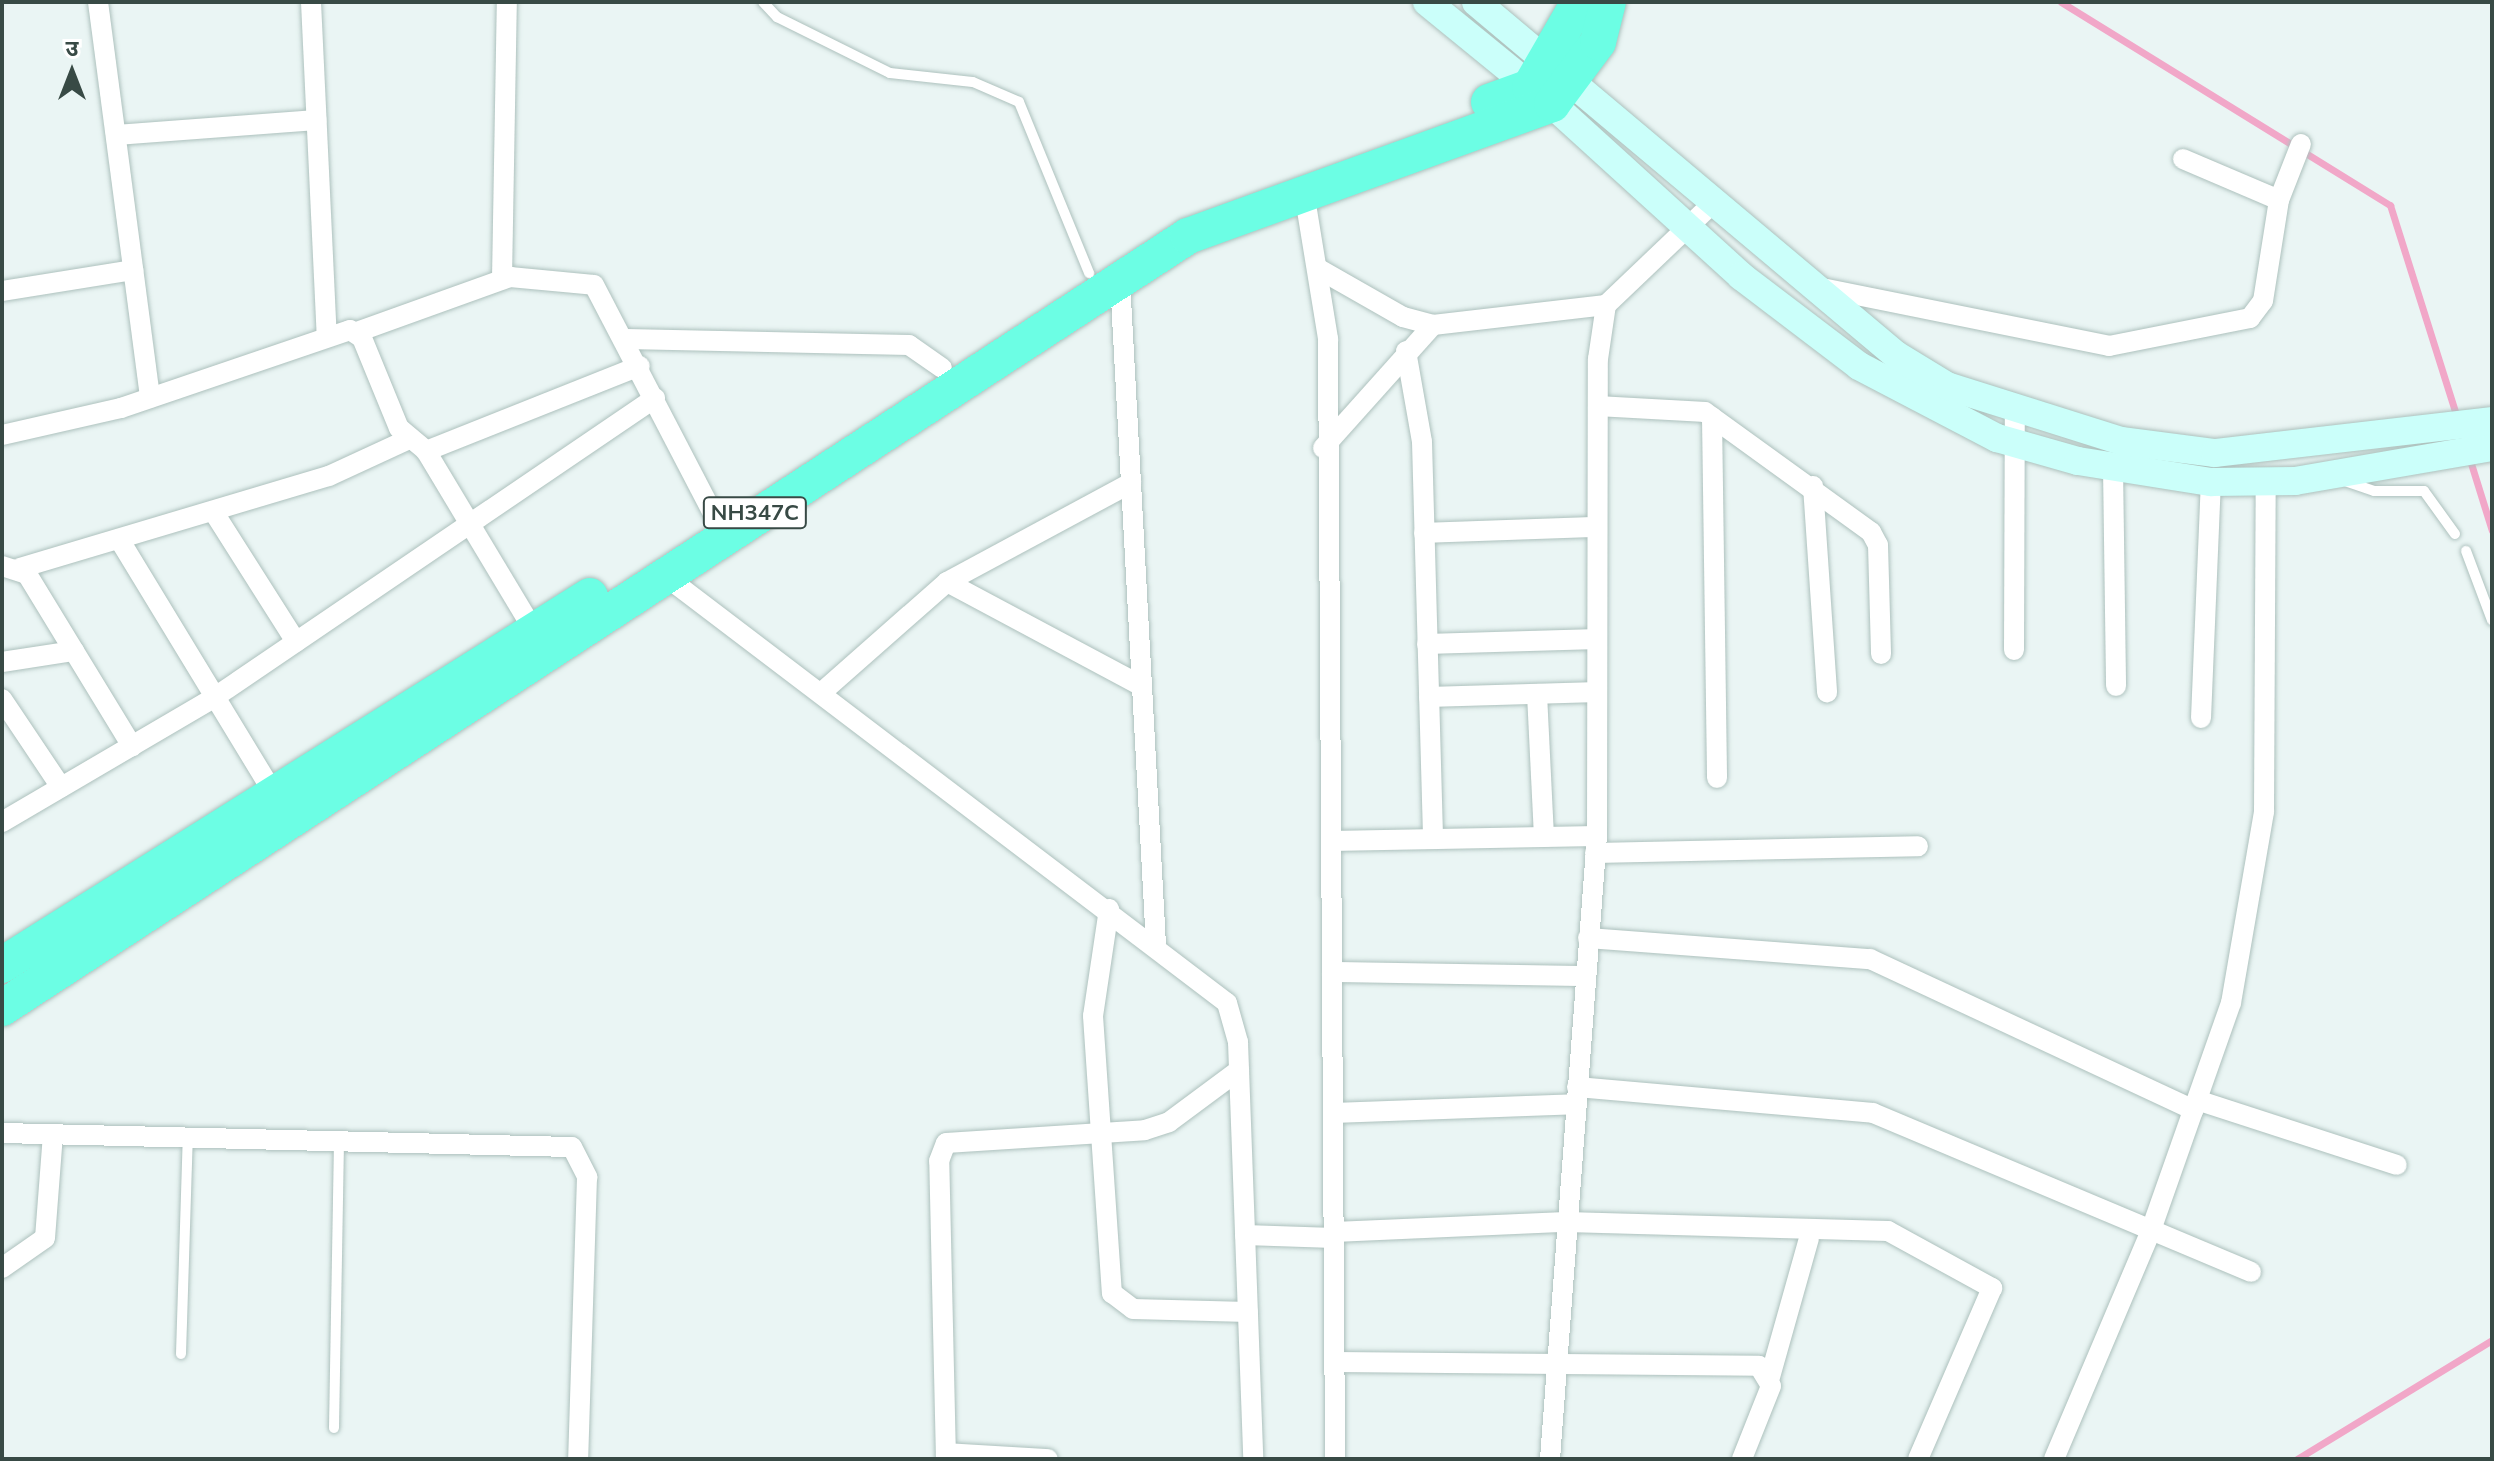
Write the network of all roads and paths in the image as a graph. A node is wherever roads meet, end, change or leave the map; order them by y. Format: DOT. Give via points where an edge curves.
graph roads {
  1 [pos="98,2"];
  2 [pos="311,2"];
  3 [pos="507,2"];
  4 [pos="763,2"];
  5 [pos="1427,2"];
  6 [pos="1476,2"];
  7 [pos="1579,2"];
  8 [pos="1608,2"];
  9 [pos="1551,85"];
  10 [pos="316,120"];
  11 [pos="116,135"];
  12 [pos="2301,144"];
  13 [pos="1397,147"];
  14 [pos="2183,159"];
  15 [pos="1304,192"];
  16 [pos="2279,200"];
  17 [pos="1714,202"];
  18 [pos="1691,230"];
  19 [pos="1317,268"];
  20 [pos="133,270"];
  21 [pos="1104,276"];
  22 [pos="502,279"];
  23 [pos="1814,286"];
  24 [pos="2,288"];
  25 [pos="1606,305"];
  26 [pos="1433,325"];
  27 [pos="357,332"];
  28 [pos="327,336"];
  29 [pos="626,339"];
  30 [pos="1406,351"];
  31 [pos="640,366"];
  32 [pos="942,368"];
  33 [pos="150,398"];
  34 [pos="655,398"];
  35 [pos="1598,406"];
  36 [pos="2015,408"];
  37 [pos="1712,417"];
  38 [pos="2492,421"];
  39 [pos="2,435"];
  40 [pos="2013,442"];
  41 [pos="417,445"];
  42 [pos="2492,447"];
  43 [pos="1323,448"];
  44 [pos="2381,451"];
  45 [pos="2113,467"];
  46 [pos="2329,473"];
  47 [pos="2266,481"];
  48 [pos="2211,482"];
  49 [pos="1131,483"];
  50 [pos="1813,486"];
  51 [pos="213,511"];
  52 [pos="714,516"];
  53 [pos="471,527"];
  54 [pos="1597,527"];
  55 [pos="1424,533"];
  56 [pos="2455,534"];
  57 [pos="119,539"];
  58 [pos="2466,551"];
  59 [pos="11,567"];
  60 [pos="664,575"];
  61 [pos="947,582"];
  62 [pos="2492,620"];
  63 [pos="534,631"];
  64 [pos="1597,639"];
  65 [pos="296,642"];
  66 [pos="1427,644"];
  67 [pos="2014,650"];
  68 [pos="74,651"];
  69 [pos="1881,654"];
  70 [pos="2,662"];
  71 [pos="1142,686"];
  72 [pos="2116,686"];
  73 [pos="1597,692"];
  74 [pos="821,693"];
  75 [pos="1827,693"];
  76 [pos="1537,694"];
  77 [pos="215,697"];
  78 [pos="1429,697"];
  79 [pos="2,699"];
  80 [pos="2201,718"];
  81 [pos="132,746"];
  82 [pos="1717,778"];
  83 [pos="61,787"];
  84 [pos="274,794"];
  85 [pos="2,822"];
  86 [pos="1544,837"];
  87 [pos="1433,839"];
  88 [pos="1331,841"];
  89 [pos="1596,845"];
  90 [pos="1918,846"];
  91 [pos="1109,909"];
  92 [pos="70,922"];
  93 [pos="1588,938"];
  94 [pos="1156,944"];
  95 [pos="89,954"];
  96 [pos="2,965"];
  97 [pos="1332,972"];
  98 [pos="1585,976"];
  99 [pos="2,1008"];
  100 [pos="1239,1070"];
  101 [pos="1576,1095"];
  102 [pos="2196,1105"];
  103 [pos="1333,1113"];
  104 [pos="2,1133"];
  105 [pos="53,1134"];
  106 [pos="188,1136"];
  107 [pos="1100,1136"];
  108 [pos="339,1138"];
  109 [pos="2397,1165"];
  110 [pos="1566,1222"];
  111 [pos="2151,1230"];
  112 [pos="1245,1235"];
  113 [pos="1334,1235"];
  114 [pos="1809,1238"];
  115 [pos="2,1268"];
  116 [pos="2251,1272"];
  117 [pos="1248,1312"];
  118 [pos="181,1354"];
  119 [pos="1555,1361"];
  120 [pos="1335,1362"];
  121 [pos="1770,1377"];
  122 [pos="334,1428"];
  123 [pos="946,1456"];
  124 [pos="578,1459"];
  125 [pos="1048,1459"];
  126 [pos="1253,1459"];
  127 [pos="1335,1459"];
  128 [pos="1550,1459"];
  129 [pos="1742,1459"];
  130 [pos="1919,1459"];
  131 [pos="2054,1459"];
  1 -- 11 [label="street"];
  2 -- 10 [label="street"];
  3 -- 22 [label="street"];
  4 -- 21 [label="lane" via="777,17 890,73 973,82 1019,102"];
  5 -- 9 [label="main road"];
  6 -- 9 [label="main road"];
  7 -- 9 [label="highway"];
  8 -- 9 [label="highway" via="1598,42"];
  9 -- 13 [label="highway, NH347C"];
  9 -- 17 [label="main road"];
  9 -- 18 [label="main road"];
  10 -- 11 [label="street"];
  10 -- 28 [label="street"];
  11 -- 20 [label="street"];
  12 -- 16 [label="street"];
  13 -- 15 [label="highway, NH347C"];
  13 -- 21 [label="highway, NH347C" via="1197,207"];
  14 -- 16 [label="street"];
  15 -- 19 [label="street"];
  15 -- 21 [label="highway, NH347C" via="1201,229"];
  16 -- 23 [label="street" via="2258,315 2138,345 2109,346"];
  17 -- 18 [label="street"];
  17 -- 23 [label="main road"];
  18 -- 25 [label="street"];
  18 -- 40 [label="main road" via="1859,366 1925,406"];
  19 -- 26 [label="street"];
  19 -- 43 [label="street" via="1328,339"];
  20 -- 24 [label="street"];
  20 -- 33 [label="street"];
  21 -- 32 [label="highway, NH347C"];
  21 -- 49 [label="street"];
  21 -- 60 [label="highway, NH347C"];
  22 -- 27 [label="street"];
  22 -- 29 [label="street" via="594,285"];
  23 -- 36 [label="main road" via="1923,375"];
  25 -- 26 [label="street"];
  25 -- 35 [label="street"];
  26 -- 30 [label="street"];
  27 -- 28 [label="street"];
  27 -- 41 [label="street"];
  28 -- 33 [label="street"];
  29 -- 31 [label="street"];
  29 -- 32 [label="street" via="909,345"];
  30 -- 43 [label="street"];
  30 -- 55 [label="street" via="1422,442"];
  31 -- 34 [label="street"];
  31 -- 41 [label="street"];
  32 -- 52 [label="highway, NH347C"];
  33 -- 39 [label="street"];
  34 -- 52 [label="street"];
  34 -- 53 [label="street"];
  35 -- 37 [label="street" via="1685,408"];
  35 -- 54 [label="street"];
  36 -- 40 [label="street"];
  36 -- 44 [label="main road" via="2182,450"];
  37 -- 50 [label="street"];
  37 -- 82 [label="street"];
  38 -- 44 [label="main road"];
  40 -- 45 [label="main road"];
  40 -- 67 [label="street"];
  41 -- 51 [label="street"];
  41 -- 53 [label="street"];
  42 -- 44 [label="main road"];
  43 -- 88 [label="street"];
  44 -- 46 [label="main road"];
  45 -- 48 [label="main road"];
  45 -- 72 [label="street"];
  46 -- 47 [label="main road"];
  46 -- 56 [label="lane" via="2357,489 2424,491"];
  47 -- 48 [label="main road"];
  47 -- 102 [label="street" via="2262,846 2231,1003"];
  48 -- 80 [label="street"];
  49 -- 61 [label="street"];
  49 -- 71 [label="street"];
  50 -- 69 [label="street" via="1876,538"];
  50 -- 75 [label="street"];
  51 -- 57 [label="street"];
  51 -- 65 [label="street"];
  52 -- 63 [label="highway, NH347C"];
  53 -- 63 [label="street"];
  53 -- 65 [label="street"];
  54 -- 55 [label="street"];
  54 -- 64 [label="street"];
  55 -- 66 [label="street"];
  57 -- 59 [label="street"];
  57 -- 77 [label="street"];
  58 -- 62 [label="lane"];
  59 -- 68 [label="street"];
  60 -- 74 [label="street"];
  60 -- 95 [label="highway, NH347C"];
  61 -- 71 [label="street"];
  61 -- 74 [label="street"];
  63 -- 84 [label="highway, NH347C"];
  64 -- 66 [label="street"];
  64 -- 73 [label="street"];
  65 -- 77 [label="street"];
  66 -- 78 [label="street"];
  68 -- 70 [label="street"];
  68 -- 81 [label="street"];
  71 -- 94 [label="street"];
  73 -- 76 [label="street"];
  73 -- 89 [label="street"];
  74 -- 91 [label="street"];
  76 -- 78 [label="street"];
  76 -- 86 [label="street"];
  77 -- 81 [label="street"];
  77 -- 84 [label="street"];
  78 -- 87 [label="street"];
  79 -- 83 [label="street"];
  81 -- 83 [label="street"];
  83 -- 85 [label="street"];
  84 -- 92 [label="highway, NH347C"];
  86 -- 87 [label="street"];
  86 -- 89 [label="street"];
  87 -- 88 [label="street"];
  88 -- 97 [label="street"];
  89 -- 90 [label="street"];
  89 -- 93 [label="street"];
  91 -- 94 [label="street"];
  91 -- 107 [label="street" via="1093,1001"];
  92 -- 95 [label="highway"];
  92 -- 96 [label="highway, NH347C"];
  93 -- 98 [label="street"];
  93 -- 102 [label="street" via="1870,959"];
  94 -- 100 [label="street" via="1227,1003"];
  95 -- 99 [label="highway, NH347C"];
  97 -- 98 [label="street"];
  97 -- 103 [label="street"];
  98 -- 101 [label="street"];
  100 -- 107 [label="street" via="1169,1122"];
  100 -- 112 [label="street"];
  101 -- 103 [label="street"];
  101 -- 110 [label="street"];
  101 -- 111 [label="street" via="1863,1110"];
  102 -- 109 [label="street"];
  102 -- 111 [label="street"];
  103 -- 113 [label="street"];
  104 -- 105 [label="street"];
  105 -- 106 [label="street"];
  105 -- 115 [label="street" via="45,1238"];
  106 -- 108 [label="street"];
  106 -- 118 [label="lane"];
  107 -- 117 [label="street" via="1109,1280 1121,1305"];
  107 -- 123 [label="street" via="954,1139 941,1151"];
  108 -- 122 [label="lane"];
  108 -- 124 [label="street" via="557,1142 581,1156 587,1177"];
  110 -- 113 [label="street"];
  110 -- 119 [label="street"];
  110 -- 130 [label="street" via="1863,1225 1986,1280 1988,1309"];
  111 -- 116 [label="street"];
  111 -- 131 [label="street"];
  112 -- 113 [label="street"];
  112 -- 117 [label="street"];
  113 -- 120 [label="street"];
  114 -- 121 [label="street"];
  117 -- 126 [label="street"];
  119 -- 120 [label="street"];
  119 -- 121 [label="street" via="1759,1366"];
  119 -- 128 [label="street"];
  120 -- 127 [label="street"];
  121 -- 129 [label="street"];
  123 -- 125 [label="street"];
}
